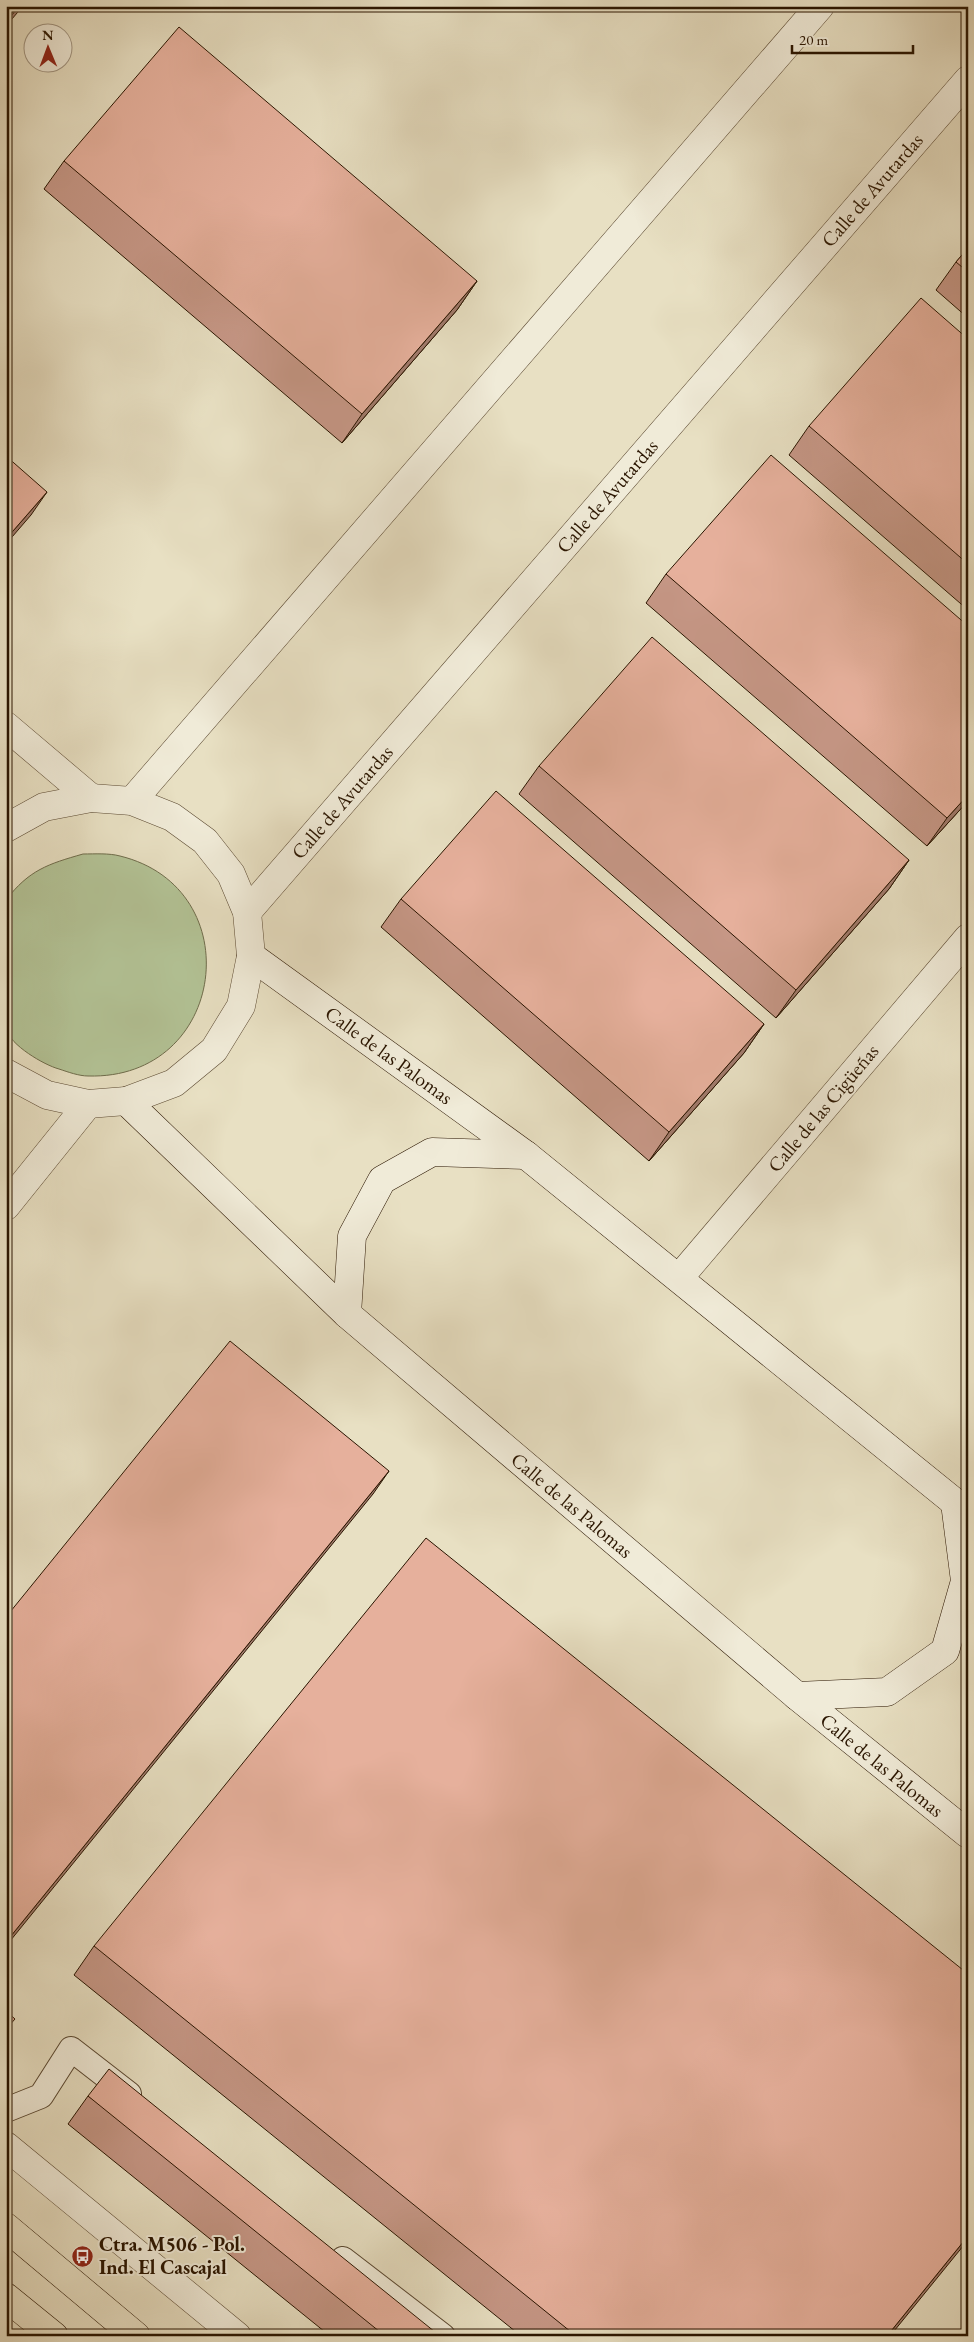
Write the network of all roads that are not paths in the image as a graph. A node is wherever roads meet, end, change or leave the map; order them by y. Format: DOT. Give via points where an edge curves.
graph roads {
  1 [pos="820,6"];
  2 [pos="968,80"];
  3 [pos="6,726"];
  4 [pos="91,798"];
  5 [pos="132,801"];
  6 [pos="6,828"];
  7 [pos="247,912"];
  8 [pos="968,938"];
  9 [pos="251,956"];
  10 [pos="6,1073"];
  11 [pos="126,1101"];
  12 [pos="88,1104"];
  13 [pos="526,1155"];
  14 [pos="6,1206"];
  15 [pos="679,1278"];
  16 [pos="347,1314"];
  17 [pos="962,1508"];
  18 [pos="797,1696"];
  19 [pos="968,1834"];
  20 [pos="6,2110"];
  21 [pos="150,2110"];
  22 [pos="6,2146"];
  23 [pos="6,2227"];
  24 [pos="324,2244"];
  25 [pos="6,2297"];
  26 [pos="54,2336"];
  27 [pos="136,2336"];
  28 [pos="237,2336"];
  29 [pos="443,2336"];
  1 -- 5 [label="street"];
  2 -- 7 [label="street, Calle de Avutardas"];
  3 -- 4 [label="street"];
  4 -- 5 [label="street"];
  4 -- 6 [label="street" via="44,807"];
  5 -- 7 [label="street" via="172,816 205,841 231,874"];
  7 -- 9 [label="street"];
  8 -- 15 [label="street, Calle de las Cigüeñas"];
  9 -- 11 [label="street" via="241,1006 214,1050 174,1084"];
  9 -- 13 [label="street, Calle de las Palomas"];
  10 -- 12 [label="street" via="46,1095"];
  11 -- 12 [label="street"];
  11 -- 16 [label="street, Calle de las Palomas"];
  12 -- 14 [label="street"];
  13 -- 15 [label="street, Calle de las Palomas"];
  13 -- 16 [label="street" via="432,1152 382,1180 352,1236"];
  15 -- 17 [label="street, Calle de las Palomas"];
  16 -- 18 [label="street, Calle de las Palomas"];
  17 -- 18 [label="street, Calle de las Palomas" via="965,1581 945,1651 888,1692"];
  18 -- 19 [label="street, Calle de las Palomas"];
  20 -- 21 [label="lane" via="41,2096 71,2049"];
  22 -- 28 [label="street"];
  23 -- 27 [label="highway"];
  24 -- 29 [label="lane"];
  25 -- 26 [label="highway"];
}
